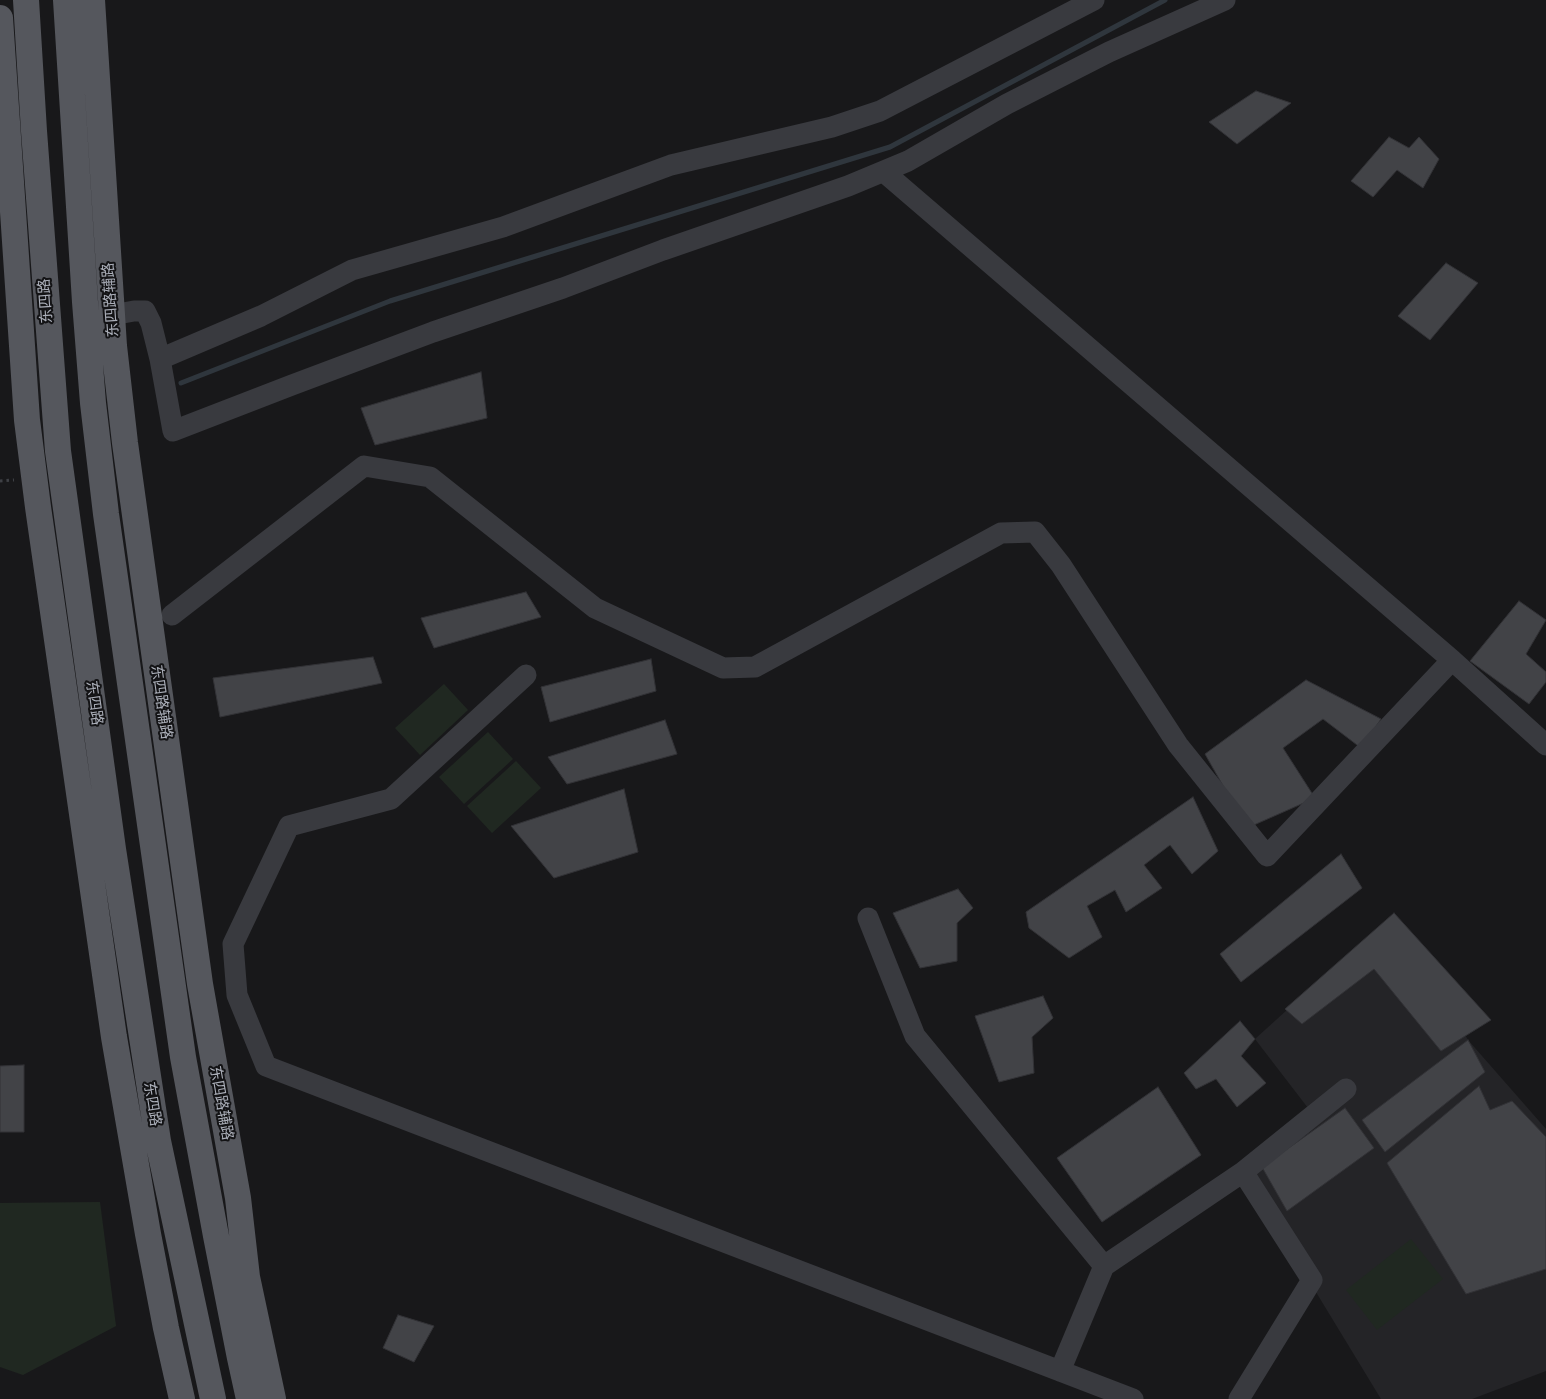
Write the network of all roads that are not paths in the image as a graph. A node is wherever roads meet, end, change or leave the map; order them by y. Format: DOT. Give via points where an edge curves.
graph roads {
  1 [pos="26,0"];
  2 [pos="66,0"];
  3 [pos="92,0"];
  4 [pos="1094,0"];
  5 [pos="1225,0"];
  6 [pos="0,18"];
  7 [pos="884,172"];
  8 [pos="112,315"];
  9 [pos="160,359"];
  10 [pos="172,615"];
  11 [pos="1452,660"];
  12 [pos="526,675"];
  13 [pos="1546,745"];
  14 [pos="868,918"];
  15 [pos="1346,1089"];
  16 [pos="1243,1172"];
  17 [pos="1104,1266"];
  18 [pos="1060,1371"];
  19 [pos="182,1399"];
  20 [pos="213,1399"];
  21 [pos="249,1399"];
  22 [pos="273,1399"];
  23 [pos="1133,1399"];
  24 [pos="1239,1399"];
  1 -- 20 [label="main road, 东四路" via="58,451 158,1141"];
  2 -- 21 [label="main road" via="84,292 106,514 183,1057"];
  3 -- 8 [label="main road, 东四路辅路"];
  4 -- 9 [label="street" via="880,112 832,127 670,165 502,227 352,270 262,316"];
  5 -- 7 [label="street" via="1109,52"];
  6 -- 19 [label="main road" via="27,420 38,507 112,1028"];
  7 -- 9 [label="street" via="433,332 173,431"];
  7 -- 11 [label="street"];
  8 -- 9 [label="street" via="145,311"];
  8 -- 22 [label="main road, 东四路辅路" via="125,443 200,984 238,1198 247,1277"];
  10 -- 11 [label="street" via="364,466 430,477 595,608 723,668 755,666 1001,533 1035,532 1062,565 1178,745 1267,856"];
  11 -- 13 [label="street"];
  12 -- 18 [label="street" via="391,800 289,826 233,944 237,995 266,1066"];
  14 -- 17 [label="street" via="915,1036"];
  15 -- 16 [label="street"];
  16 -- 17 [label="street"];
  16 -- 24 [label="street" via="1312,1280"];
  17 -- 18 [label="street"];
  18 -- 23 [label="street"];
}
